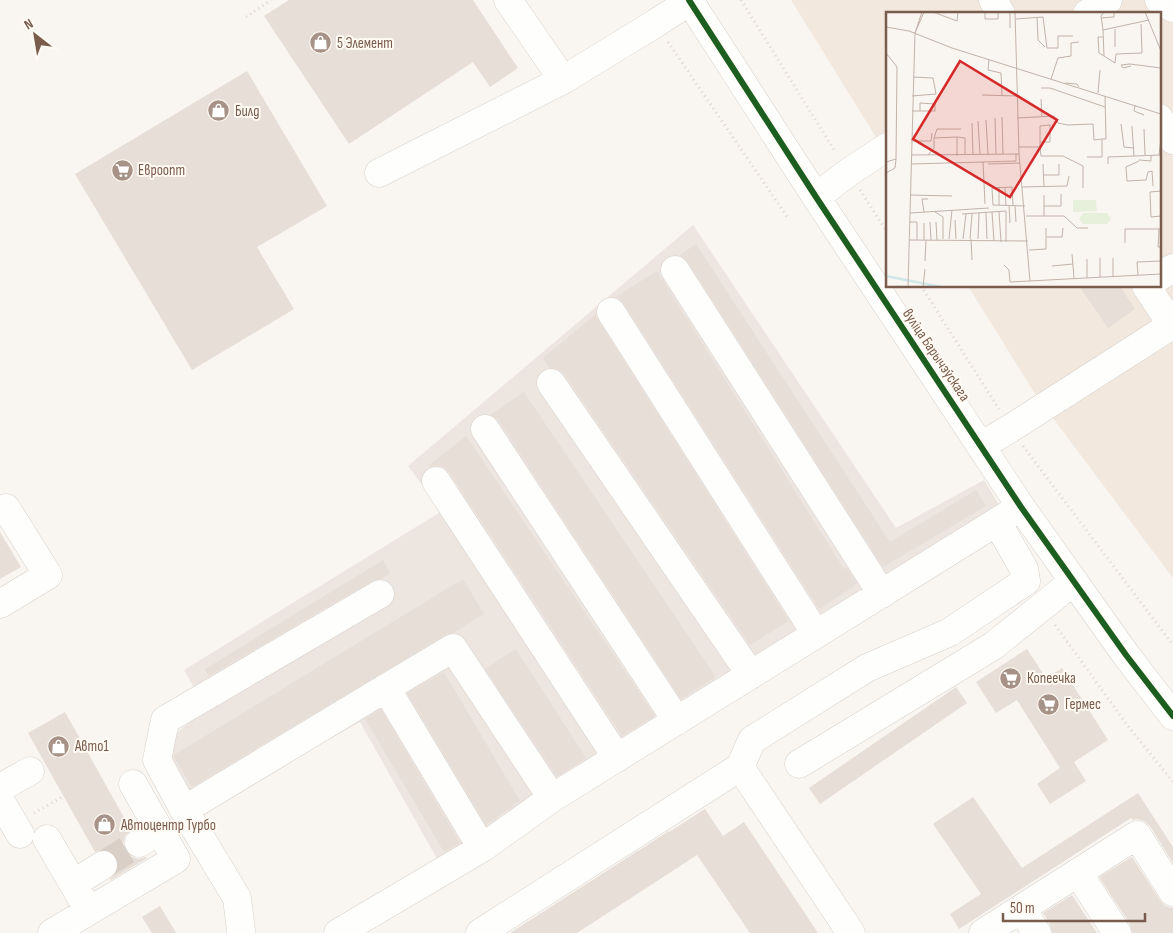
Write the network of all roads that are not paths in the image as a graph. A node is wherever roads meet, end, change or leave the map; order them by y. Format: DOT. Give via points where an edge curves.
graph roads {
  1 [pos="508,0"];
  2 [pos="689,0"];
  3 [pos="993,0"];
  4 [pos="1108,0"];
  5 [pos="1159,0"];
  6 [pos="1173,8"];
  7 [pos="1001,12"];
  8 [pos="1090,12"];
  9 [pos="563,80"];
  10 [pos="1160,120"];
  11 [pos="1173,140"];
  12 [pos="886,147"];
  13 [pos="379,173"];
  14 [pos="816,197"];
  15 [pos="1173,268"];
  16 [pos="676,270"];
  17 [pos="1160,276"];
  18 [pos="1147,288"];
  19 [pos="611,312"];
  20 [pos="1173,326"];
  21 [pos="551,383"];
  22 [pos="485,429"];
  23 [pos="981,446"];
  24 [pos="436,481"];
  25 [pos="1022,507"];
  26 [pos="0,511"];
  27 [pos="997,522"];
  28 [pos="1074,581"];
  29 [pos="380,594"];
  30 [pos="882,594"];
  31 [pos="0,604"];
  32 [pos="816,634"];
  33 [pos="751,675"];
  34 [pos="386,688"];
  35 [pos="1173,716"];
  36 [pos="677,721"];
  37 [pos="617,758"];
  38 [pos="799,764"];
  39 [pos="740,767"];
  40 [pos="30,772"];
  41 [pos="133,784"];
  42 [pos="0,788"];
  43 [pos="552,798"];
  44 [pos="0,800"];
  45 [pos="184,810"];
  46 [pos="17,829"];
  47 [pos="47,839"];
  48 [pos="482,848"];
  49 [pos="103,866"];
  50 [pos="1078,873"];
  51 [pos="73,884"];
  52 [pos="1173,892"];
  53 [pos="1021,908"];
  54 [pos="89,911"];
  55 [pos="52,933"];
  56 [pos="240,933"];
  57 [pos="338,933"];
  58 [pos="480,933"];
  59 [pos="851,933"];
  60 [pos="983,933"];
  61 [pos="1036,933"];
  62 [pos="1117,933"];
  1 -- 9 [label="street"];
  2 -- 9 [label="street" via="656,24"];
  2 -- 14 [label="street, вуліца Барычэўскага"];
  3 -- 7 [label="street"];
  4 -- 8 [label="street"];
  5 -- 6 [label="street"];
  9 -- 13 [label="street"];
  10 -- 11 [label="street"];
  12 -- 14 [label="street"];
  14 -- 23 [label="street, вуліца Барычэўскага"];
  15 -- 17 [label="street"];
  16 -- 30 [label="street"];
  18 -- 20 [label="street"];
  19 -- 32 [label="street"];
  20 -- 23 [label="street"];
  21 -- 33 [label="street"];
  22 -- 36 [label="street"];
  23 -- 25 [label="street, вуліца Барычэўскага"];
  24 -- 37 [label="street"];
  25 -- 27 [label="street"];
  25 -- 28 [label="street, вуліца Барычэўскага"];
  26 -- 31 [label="street" via="6,508 48,575"];
  27 -- 30 [label="street"];
  27 -- 39 [label="street" via="1024,569 1026,581 950,632 867,668 752,740"];
  28 -- 35 [label="street, вуліца Барычэўскага"];
  28 -- 38 [label="street" via="993,646"];
  29 -- 45 [label="street" via="165,720 157,760"];
  30 -- 32 [label="street"];
  32 -- 33 [label="street"];
  33 -- 36 [label="street"];
  34 -- 43 [label="street" via="453,648"];
  34 -- 45 [label="street"];
  34 -- 48 [label="street"];
  36 -- 37 [label="street"];
  37 -- 43 [label="street"];
  39 -- 58 [label="street"];
  39 -- 59 [label="street"];
  40 -- 42 [label="street"];
  41 -- 54 [label="street" via="149,837 176,858"];
  43 -- 48 [label="street"];
  44 -- 46 [label="street"];
  45 -- 56 [label="street" via="238,898"];
  47 -- 51 [label="street"];
  48 -- 57 [label="street"];
  49 -- 51 [label="street"];
  50 -- 52 [label="street" via="1137,835"];
  50 -- 53 [label="street"];
  50 -- 62 [label="street"];
  51 -- 54 [label="street"];
  53 -- 60 [label="street"];
  53 -- 61 [label="street"];
  54 -- 55 [label="street"];
}
